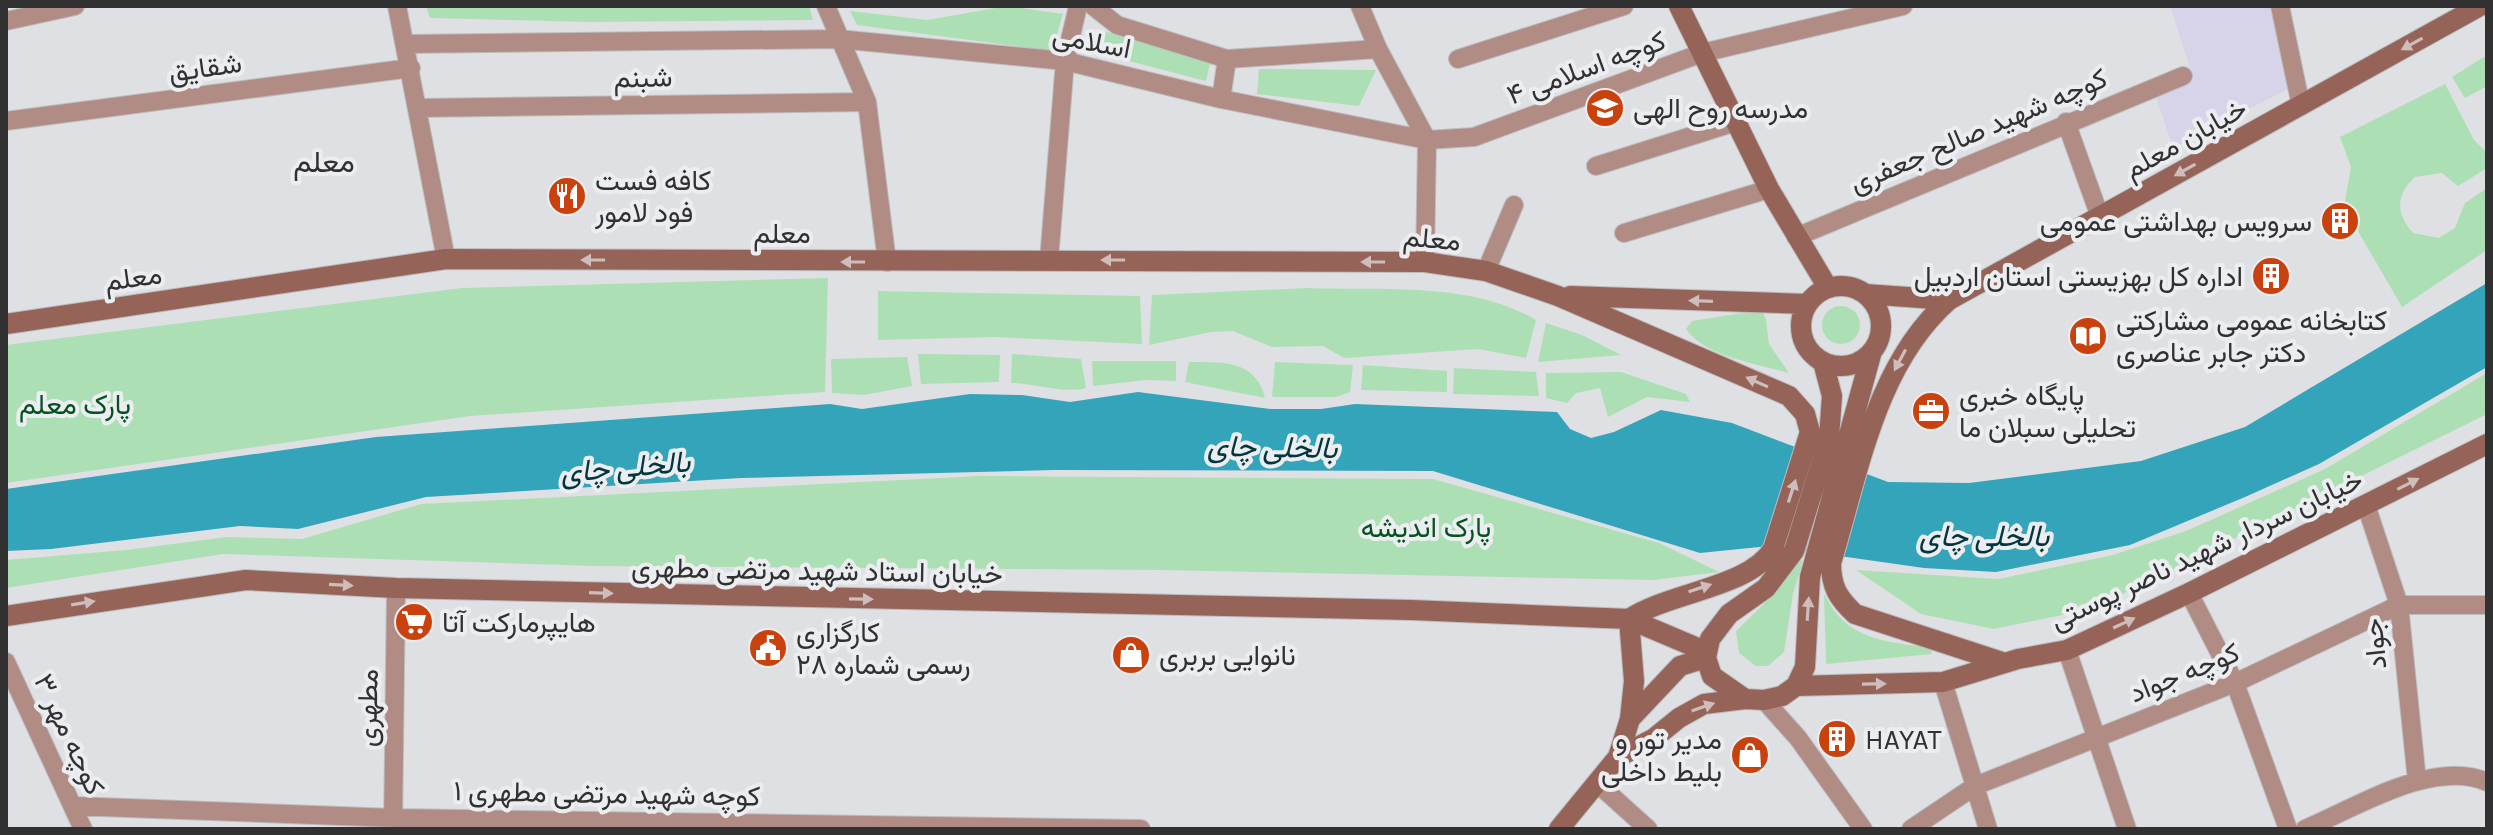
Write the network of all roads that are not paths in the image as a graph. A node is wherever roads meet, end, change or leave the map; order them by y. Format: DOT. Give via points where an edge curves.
graph roads {
  1 [pos="75,6"];
  2 [pos="397,6"];
  3 [pos="826,6"];
  4 [pos="1078,6"];
  5 [pos="1093,6"];
  6 [pos="1360,6"];
  7 [pos="1624,6"];
  8 [pos="1679,6"];
  9 [pos="1903,6"];
  10 [pos="2280,6"];
  11 [pos="2471,8"];
  12 [pos="6,21"];
  13 [pos="838,39"];
  14 [pos="405,44"];
  15 [pos="1378,49"];
  16 [pos="1702,53"];
  17 [pos="1227,59"];
  18 [pos="1458,59"];
  19 [pos="1065,61"];
  20 [pos="411,68"];
  21 [pos="2183,76"];
  22 [pos="1221,99"];
  23 [pos="867,102"];
  24 [pos="2301,106"];
  25 [pos="419,108"];
  26 [pos="6,121"];
  27 [pos="1736,122"];
  28 [pos="2066,122"];
  29 [pos="1427,140"];
  30 [pos="1596,166"];
  31 [pos="1769,189"];
  32 [pos="1514,205"];
  33 [pos="2100,217"];
  34 [pos="1624,233"];
  35 [pos="1796,237"];
  36 [pos="446,259"];
  37 [pos="1049,260"];
  38 [pos="887,262"];
  39 [pos="1425,262"];
  40 [pos="1486,271"];
  41 [pos="1828,288"];
  42 [pos="1865,294"];
  43 [pos="1558,296"];
  44 [pos="1949,300"];
  45 [pos="1807,304"];
  46 [pos="6,324"];
  47 [pos="1872,351"];
  48 [pos="1823,362"];
  49 [pos="1838,442"];
  50 [pos="2487,444"];
  51 [pos="2366,505"];
  52 [pos="1823,560"];
  53 [pos="396,588"];
  54 [pos="2189,593"];
  55 [pos="2399,605"];
  56 [pos="2487,605"];
  57 [pos="6,616"];
  58 [pos="1629,619"];
  59 [pos="2067,650"];
  60 [pos="1707,655"];
  61 [pos="6,662"];
  62 [pos="2005,663"];
  63 [pos="1943,682"];
  64 [pos="2235,683"];
  65 [pos="1796,686"];
  66 [pos="1755,700"];
  67 [pos="1630,719"];
  68 [pos="2094,739"];
  69 [pos="1618,757"];
  70 [pos="2417,781"];
  71 [pos="2487,782"];
  72 [pos="1597,783"];
  73 [pos="1975,786"];
  74 [pos="73,806"];
  75 [pos="394,824"];
  76 [pos="83,829"];
  77 [pos="1141,829"];
  78 [pos="1559,829"];
  79 [pos="1648,829"];
  80 [pos="1863,829"];
  81 [pos="1911,829"];
  82 [pos="1988,829"];
  83 [pos="2127,829"];
  84 [pos="2288,829"];
  85 [pos="2305,829"];
  1 -- 12 [label="street"];
  2 -- 14 [label="street"];
  3 -- 13 [label="street"];
  4 -- 19 [label="street"];
  5 -- 17 [label="street" via="1117,25"];
  6 -- 15 [label="street"];
  7 -- 18 [label="street"];
  8 -- 16 [label="main road"];
  9 -- 16 [label="street, کوچه اسلامی ۴"];
  10 -- 24 [label="street"];
  11 -- 24 [label="main road, خیابان معلم, one-way"];
  13 -- 14 [label="street, اسلامی"];
  13 -- 19 [label="street, اسلامی"];
  13 -- 23 [label="street"];
  14 -- 20 [label="street"];
  15 -- 17 [label="street"];
  15 -- 29 [label="street"];
  16 -- 27 [label="main road"];
  16 -- 29 [label="street, کوچه اسلامی ۴" via="1474,137"];
  17 -- 22 [label="street"];
  19 -- 22 [label="street, اسلامی"];
  19 -- 37 [label="street"];
  20 -- 25 [label="street"];
  20 -- 26 [label="street, شقایق"];
  21 -- 28 [label="street, کوچه شهید صالح جعفری"];
  22 -- 29 [label="street, اسلامی"];
  23 -- 25 [label="street, شبنم"];
  23 -- 38 [label="street"];
  24 -- 33 [label="main road, خیابان معلم, one-way"];
  25 -- 36 [label="street"];
  27 -- 30 [label="street"];
  27 -- 31 [label="main road"];
  28 -- 33 [label="street"];
  28 -- 35 [label="street, کوچه شهید صالح جعفری"];
  29 -- 39 [label="street"];
  31 -- 34 [label="street"];
  31 -- 35 [label="main road"];
  32 -- 40 [label="street"];
  33 -- 44 [label="main road, خیابان معلم"];
  35 -- 41 [label="main road"];
  38 -- 36 [label="main road, معلم, one-way"];
  36 -- 46 [label="main road, معلم"];
  37 -- 38 [label="main road, معلم"];
  39 -- 37 [label="main road, معلم, one-way"];
  39 -- 40 [label="main road, معلم"];
  40 -- 43 [label="main road, معلم"];
  41 -- 42 [label="main road" via="1853,288"];
  41 -- 45 [label="main road"];
  42 -- 44 [label="main road"];
  42 -- 47 [label="main road" via="1881,326"];
  45 -- 43 [label="main road, one-way"];
  49 -- 43 [label="main road, one-way" via="1789,396"];
  44 -- 49 [label="main road, خیابان معلم, one-way" via="1928,318 1884,392"];
  45 -- 48 [label="main road" via="1801,330 1805,343"];
  47 -- 48 [label="main road" via="1850,365"];
  47 -- 49 [label="main road"];
  48 -- 49 [label="main road"];
  49 -- 52 [label="main road"];
  58 -- 49 [label="main road, one-way" via="1663,600 1765,562"];
  49 -- 60 [label="main road" via="1794,551 1766,588 1718,626"];
  51 -- 50 [label="main road, خیابان سردار شهید ناصر پوستی, one-way"];
  51 -- 54 [label="main road, خیابان سردار شهید ناصر پوستی"];
  51 -- 55 [label="street, جواد"];
  52 -- 62 [label="main road" via="1836,596 1855,614"];
  65 -- 52 [label="main road, one-way" via="1805,667 1810,577"];
  57 -- 53 [label="main road, خیابان استاد شهید مرتضی مطهری, one-way" via="246,580"];
  53 -- 58 [label="main road, خیابان استاد شهید مرتضی مطهری, one-way"];
  53 -- 75 [label="street, مطهری"];
  59 -- 54 [label="main road, خیابان سردار شهید ناصر پوستی, one-way"];
  54 -- 64 [label="street"];
  55 -- 56 [label="street, کوچه جواد"];
  55 -- 64 [label="street, کوچه جواد"];
  55 -- 70 [label="street, جواد"];
  58 -- 60 [label="main road"];
  58 -- 67 [label="main road" via="1634,681"];
  59 -- 62 [label="main road, خیابان سردار شهید ناصر پوستی"];
  59 -- 68 [label="street"];
  60 -- 66 [label="main road" via="1712,676"];
  60 -- 67 [label="main road" via="1680,666"];
  61 -- 74 [label="street, کوچه مهر ۳"];
  62 -- 63 [label="main road, خیابان سردار شهید ناصر پوستی"];
  65 -- 63 [label="main road, خیابان سردار شهید ناصر پوستی, one-way"];
  63 -- 73 [label="street"];
  64 -- 68 [label="street, کوچه جواد"];
  64 -- 84 [label="street"];
  65 -- 66 [label="main road" via="1782,696"];
  69 -- 66 [label="main road, one-way" via="1704,704"];
  66 -- 80 [label="street" via="1798,738"];
  67 -- 69 [label="main road"];
  68 -- 73 [label="street, کوچه جواد"];
  68 -- 83 [label="street"];
  69 -- 72 [label="main road"];
  70 -- 71 [label="street" via="2454,774"];
  70 -- 85 [label="street"];
  72 -- 78 [label="main road"];
  72 -- 79 [label="street"];
  73 -- 81 [label="street, کوچه جواد"];
  73 -- 82 [label="street"];
  74 -- 75 [label="street, کوچه شهید مرتضی مطهری ۱"];
  74 -- 76 [label="street, کوچه مهر ۳"];
  75 -- 77 [label="street, کوچه شهید مرتضی مطهری ۱"];
}
